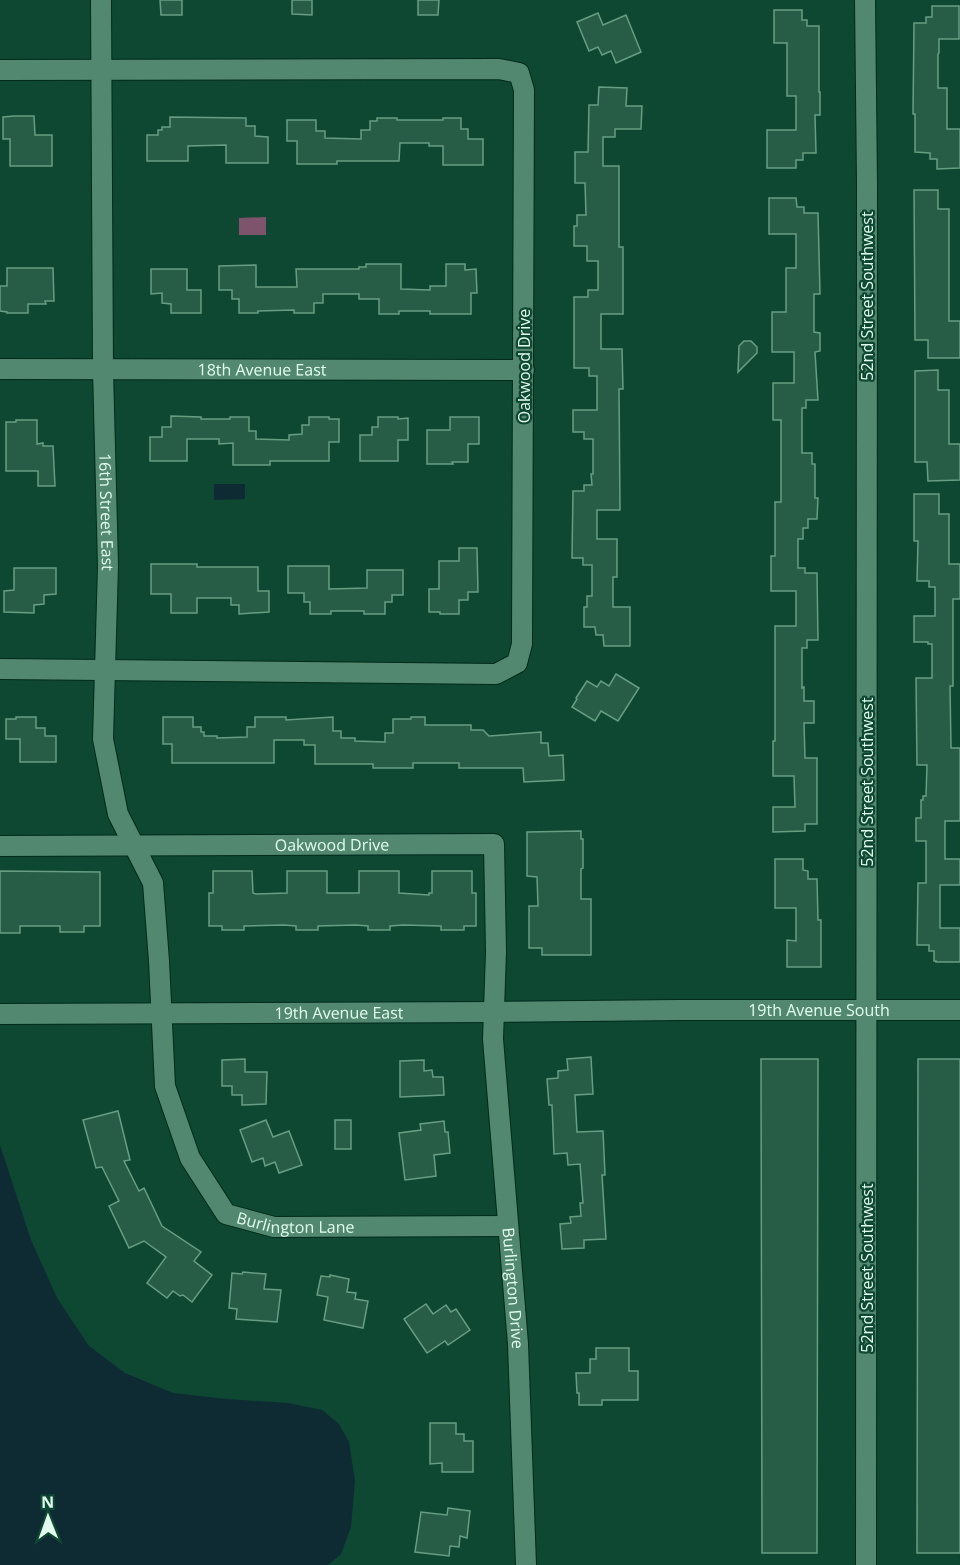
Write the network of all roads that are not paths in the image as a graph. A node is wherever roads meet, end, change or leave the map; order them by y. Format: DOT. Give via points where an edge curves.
graph roads {
  1 [pos="101,0"];
  2 [pos="865,0"];
  3 [pos="0,70"];
  4 [pos="101,70"];
  5 [pos="0,369"];
  6 [pos="103,369"];
  7 [pos="524,370"];
  8 [pos="0,669"];
  9 [pos="105,670"];
  10 [pos="134,845"];
  11 [pos="0,846"];
  12 [pos="679,1010"];
  13 [pos="960,1010"];
  14 [pos="867,1011"];
  15 [pos="494,1012"];
  16 [pos="0,1014"];
  17 [pos="162,1014"];
  18 [pos="508,1226"];
  19 [pos="526,1565"];
  20 [pos="866,1565"];
  1 -- 4 [label="street, 16th Street East"];
  2 -- 14 [label="street, 52nd Street Southwest"];
  3 -- 4 [label="street"];
  4 -- 6 [label="street, 16th Street East"];
  4 -- 7 [label="street, Oakwood Drive" via="499,69 519,73 524,90"];
  5 -- 6 [label="street, 18th Avenue East"];
  6 -- 7 [label="street, 18th Avenue East"];
  6 -- 9 [label="street, 16th Street East" via="108,566"];
  7 -- 9 [label="street, Oakwood Drive" via="522,644 517,663 496,674"];
  8 -- 9 [label="street, Oakwood Drive"];
  9 -- 10 [label="street, 16th Street East" via="103,739 118,814"];
  10 -- 11 [label="street, Oakwood Drive"];
  10 -- 15 [label="street, Oakwood Drive" via="494,844"];
  10 -- 17 [label="street, 16th Street East" via="153,883"];
  12 -- 14 [label="street, 19th Avenue South"];
  12 -- 15 [label="street, 19th Avenue East"];
  13 -- 14 [label="street, 19th Avenue South"];
  14 -- 20 [label="street, 52nd Street Southwest"];
  15 -- 17 [label="street, 19th Avenue East"];
  15 -- 18 [label="street, Burlington Drive"];
  16 -- 17 [label="street, 19th Avenue East"];
  17 -- 18 [label="street, Burlington Lane" via="165,1086 190,1158 226,1214 274,1227"];
  18 -- 19 [label="street, Burlington Drive" via="518,1344"];
}
